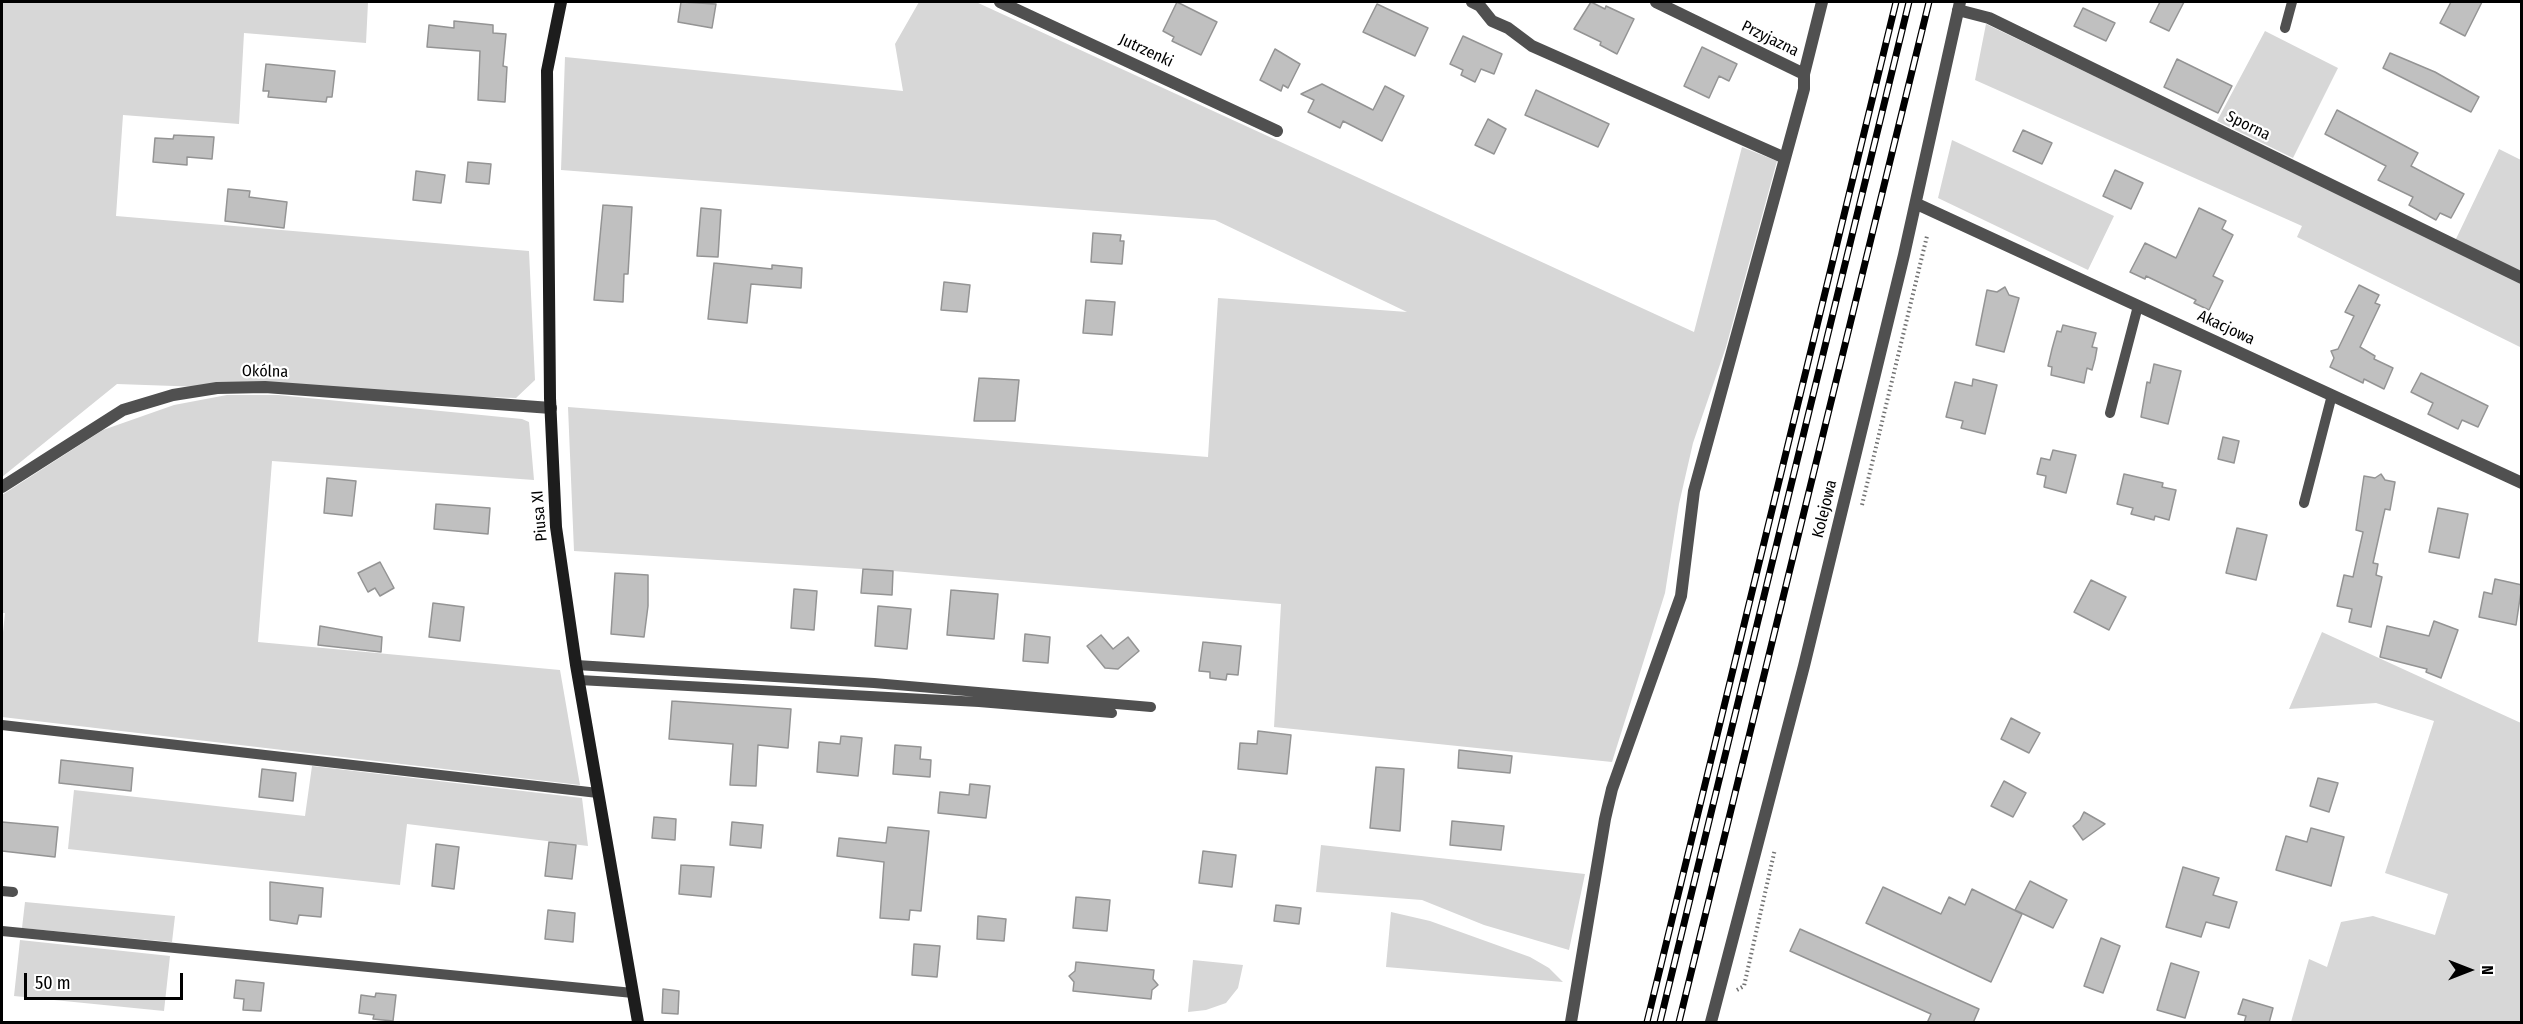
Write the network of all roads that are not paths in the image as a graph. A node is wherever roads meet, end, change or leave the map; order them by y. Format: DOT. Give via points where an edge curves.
graph roads {
  1 [pos="561,2"];
  2 [pos="1000,2"];
  3 [pos="1472,2"];
  4 [pos="1656,2"];
  5 [pos="1822,2"];
  6 [pos="2292,2"];
  7 [pos="1959,6"];
  8 [pos="2285,28"];
  9 [pos="1804,74"];
  10 [pos="1277,131"];
  11 [pos="1785,158"];
  12 [pos="1917,204"];
  13 [pos="2522,278"];
  14 [pos="2138,306"];
  15 [pos="2332,395"];
  16 [pos="551,408"];
  17 [pos="2110,413"];
  18 [pos="2522,483"];
  19 [pos="2,487"];
  20 [pos="2304,503"];
  21 [pos="576,665"];
  22 [pos="579,680"];
  23 [pos="1151,707"];
  24 [pos="1112,713"];
  25 [pos="2,724"];
  26 [pos="598,793"];
  27 [pos="2,891"];
  28 [pos="13,892"];
  29 [pos="2,931"];
  30 [pos="633,993"];
  31 [pos="638,1023"];
  32 [pos="1571,1023"];
  33 [pos="1712,1023"];
  1 -- 16 [label="street, Piusa XI" via="547,71"];
  2 -- 10 [label="street, Jutrzenki"];
  3 -- 11 [label="street" via="1492,21 1532,46"];
  4 -- 9 [label="street, Przyjazna"];
  5 -- 9 [label="street"];
  6 -- 8 [label="lane"];
  7 -- 12 [label="street, Kolejowa"];
  7 -- 13 [label="street, Sporna"];
  9 -- 11 [label="street" via="1804,89"];
  11 -- 32 [label="street" via="1694,491 1681,596 1612,789"];
  12 -- 14 [label="street, Akacjowa"];
  12 -- 33 [label="street, Kolejowa"];
  14 -- 15 [label="street, Akacjowa"];
  14 -- 17 [label="lane"];
  15 -- 18 [label="street, Akacjowa"];
  15 -- 20 [label="lane"];
  16 -- 19 [label="street, Okólna" via="265,387 217,388 173,395 123,410"];
  16 -- 21 [label="street, Piusa XI" via="556,527"];
  21 -- 22 [label="street, Piusa XI"];
  21 -- 23 [label="lane" via="873,683"];
  22 -- 24 [label="lane"];
  22 -- 26 [label="street, Piusa XI"];
  25 -- 26 [label="lane"];
  26 -- 30 [label="street, Piusa XI"];
  27 -- 28 [label="lane"];
  29 -- 30 [label="lane"];
  30 -- 31 [label="street, Piusa XI"];
}
